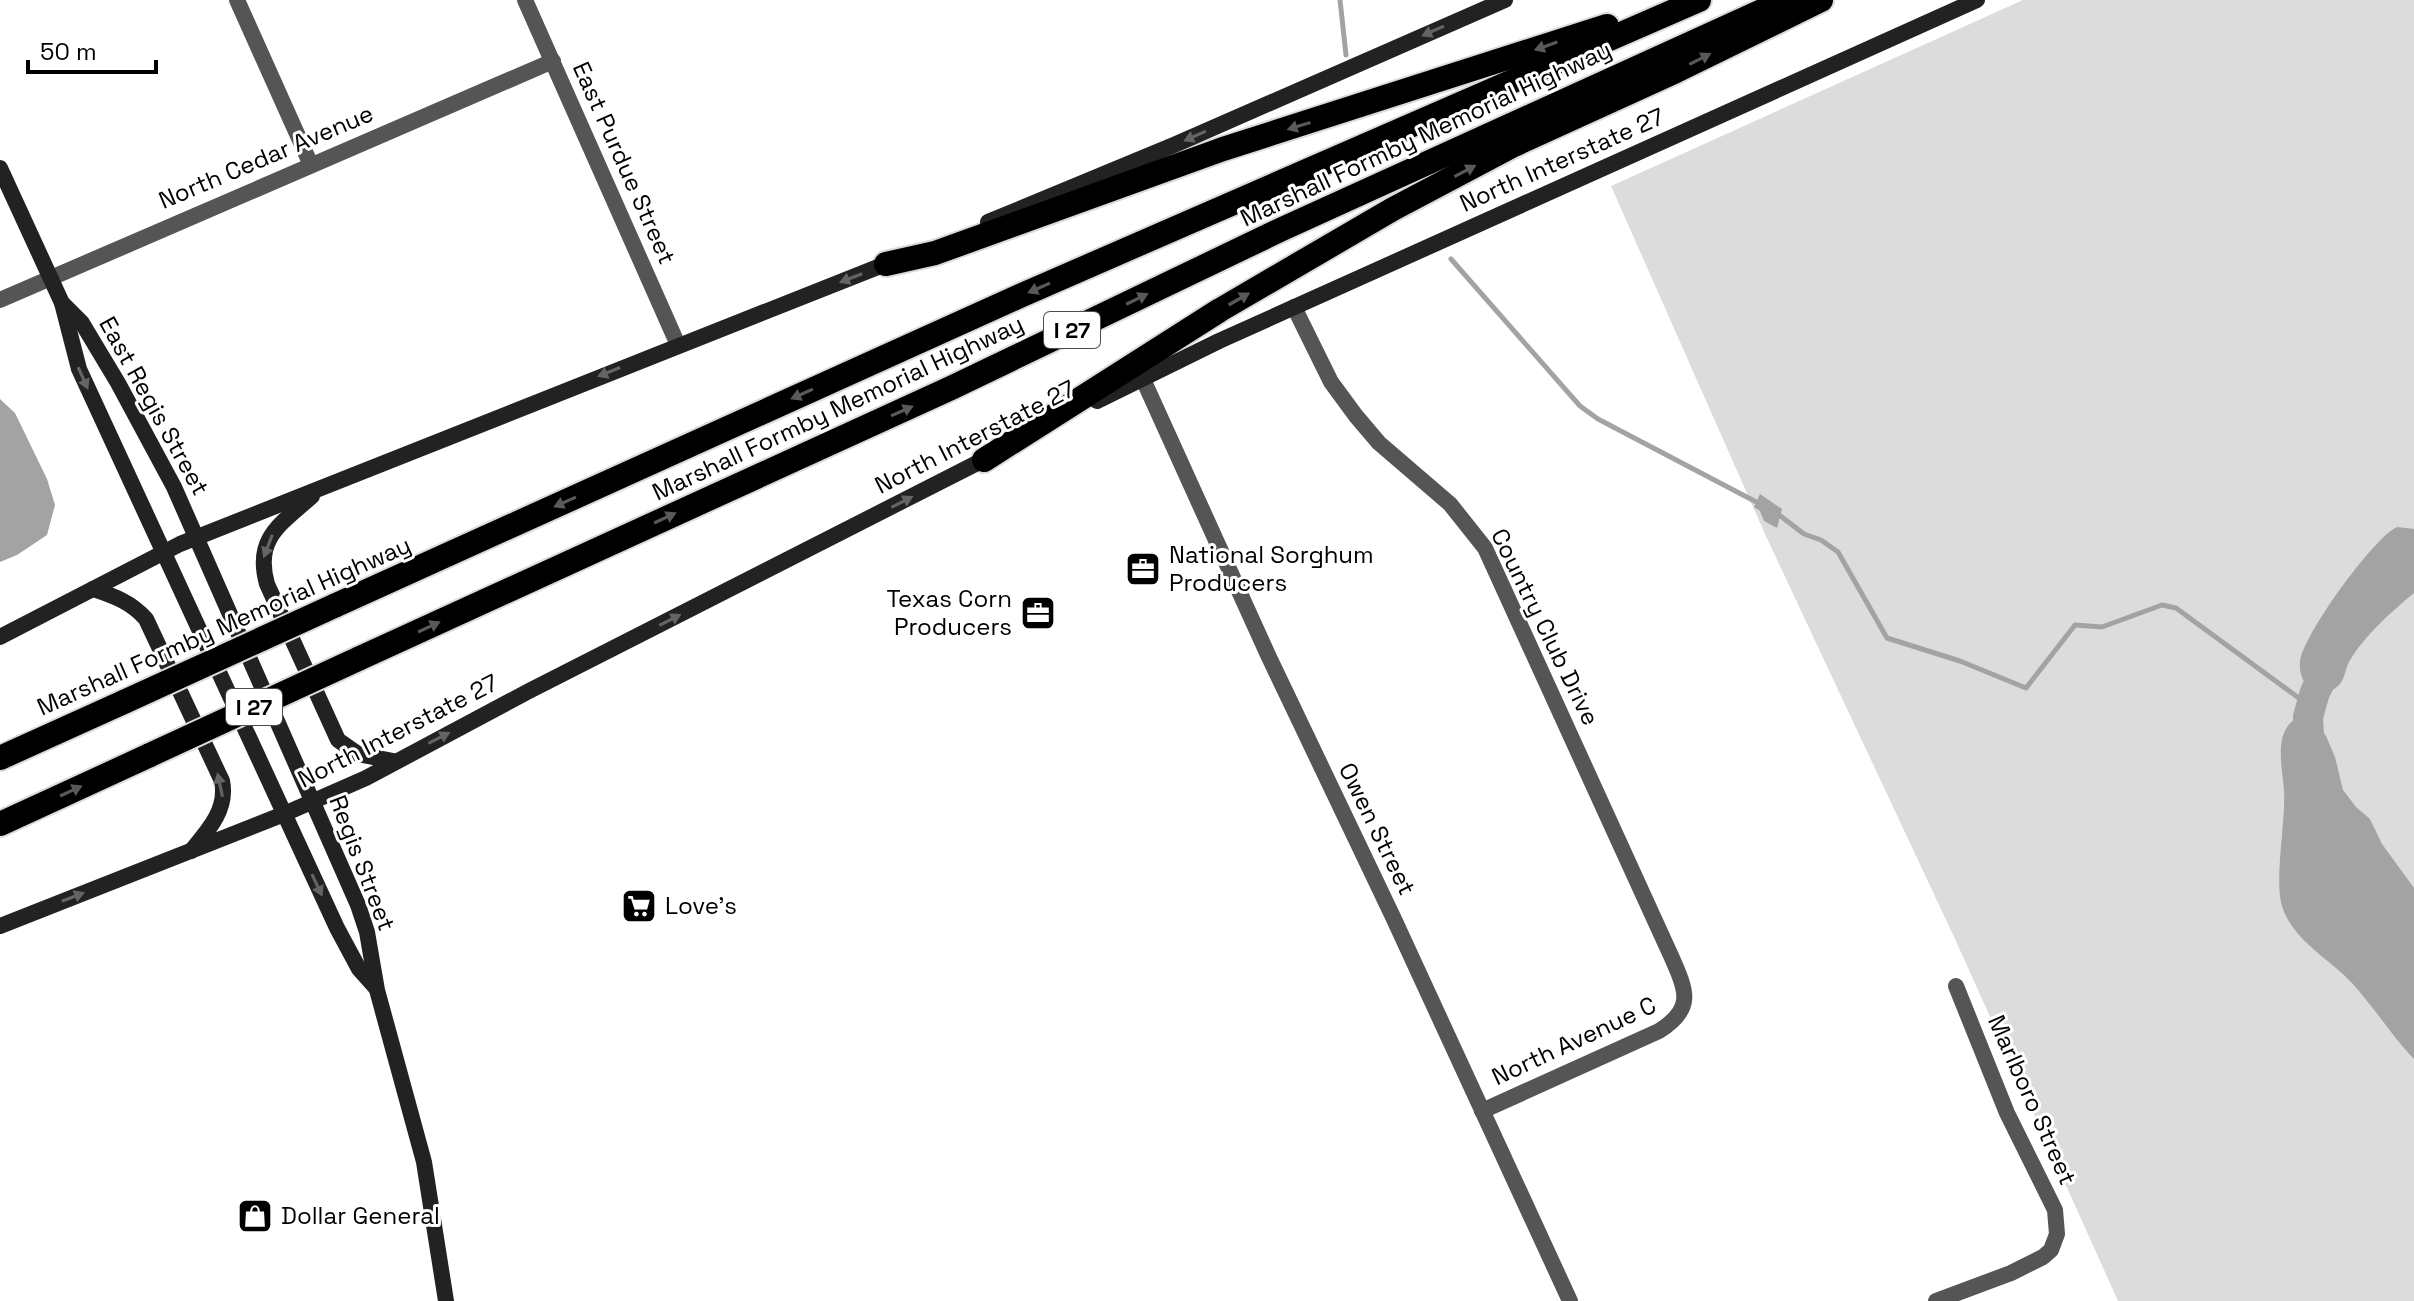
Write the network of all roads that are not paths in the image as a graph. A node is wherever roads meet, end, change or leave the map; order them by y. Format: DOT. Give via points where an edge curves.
graph roads {
  1 [pos="237,0"];
  2 [pos="525,0"];
  3 [pos="1505,0"];
  4 [pos="1699,0"];
  5 [pos="1786,0"];
  6 [pos="1821,0"];
  7 [pos="1977,0"];
  8 [pos="1676,11"];
  9 [pos="553,61"];
  10 [pos="311,165"];
  11 [pos="0,168"];
  12 [pos="886,264"];
  13 [pos="50,278"];
  14 [pos="0,300"];
  15 [pos="62,303"];
  16 [pos="1294,307"];
  17 [pos="678,345"];
  18 [pos="1142,377"];
  19 [pos="984,460"];
  20 [pos="319,489"];
  21 [pos="196,538"];
  22 [pos="163,553"];
  23 [pos="93,589"];
  24 [pos="0,637"];
  25 [pos="0,758"];
  26 [pos="393,761"];
  27 [pos="313,802"];
  28 [pos="284,814"];
  29 [pos="0,824"];
  30 [pos="190,852"];
  31 [pos="0,926"];
  32 [pos="1956,986"];
  33 [pos="377,990"];
  34 [pos="1683,1011"];
  35 [pos="1482,1111"];
  36 [pos="446,1301"];
  37 [pos="1570,1301"];
  38 [pos="1936,1301"];
  1 -- 10 [label="street"];
  2 -- 9 [label="street, East Purdue Street"];
  3 -- 12 [label="main road, one-way"];
  4 -- 8 [label="highway, Marshall Formby Memorial Highway / I 27"];
  29 -- 5 [label="highway, Marshall Formby Memorial Highway / I 27, one-way, bridge"];
  19 -- 6 [label="highway, one-way" via="1220,310 1393,209 1514,145"];
  7 -- 16 [label="main road, North Interstate 27"];
  8 -- 12 [label="highway, one-way" via="1601,28 1223,149 935,253"];
  8 -- 25 [label="highway, Marshall Formby Memorial Highway / I 27, one-way, bridge" via="1022,295"];
  9 -- 10 [label="street, North Cedar Avenue"];
  9 -- 17 [label="street, East Purdue Street"];
  10 -- 13 [label="street, North Cedar Avenue"];
  11 -- 13 [label="main road, East Regis Street"];
  12 -- 17 [label="main road, one-way"];
  13 -- 14 [label="street, North Cedar Avenue"];
  13 -- 15 [label="main road, East Regis Street"];
  15 -- 21 [label="main road, East Regis Street" via="82,323 118,383"];
  15 -- 22 [label="main road, East Regis Street, one-way" via="79,369"];
  16 -- 18 [label="main road, North Interstate 27"];
  16 -- 34 [label="street, Country Club Drive" via="1331,382 1356,416 1450,504 1485,548 1672,958 1685,993"];
  17 -- 20 [label="main road, one-way"];
  18 -- 19 [label="main road, North Interstate 27"];
  18 -- 35 [label="street, Owen Street"];
  26 -- 19 [label="main road, North Interstate 27, one-way"];
  20 -- 21 [label="main road"];
  20 -- 26 [label="main road, one-way" via="272,534 261,565 338,740 358,754"];
  21 -- 22 [label="main road"];
  21 -- 27 [label="main road, Regis Street"];
  22 -- 23 [label="main road"];
  22 -- 28 [label="main road, Regis Street"];
  23 -- 24 [label="main road"];
  30 -- 23 [label="main road, one-way" via="217,817 222,781 146,619 122,599"];
  26 -- 27 [label="main road, North Interstate 27"];
  27 -- 28 [label="main road, North Interstate 27"];
  27 -- 33 [label="main road, Regis Street" via="358,905"];
  28 -- 30 [label="main road, North Interstate 27"];
  28 -- 33 [label="main road, Regis Street, one-way" via="337,928"];
  31 -- 30 [label="main road, North Interstate 27, one-way"];
  32 -- 38 [label="street, Marlboro Street" via="2007,1113 2055,1210 2057,1234 2043,1257"];
  33 -- 36 [label="main road, Regis Street" via="424,1162"];
  34 -- 35 [label="street, North Avenue C" via="1659,1031"];
  35 -- 37 [label="street, Owen Street"];
}
